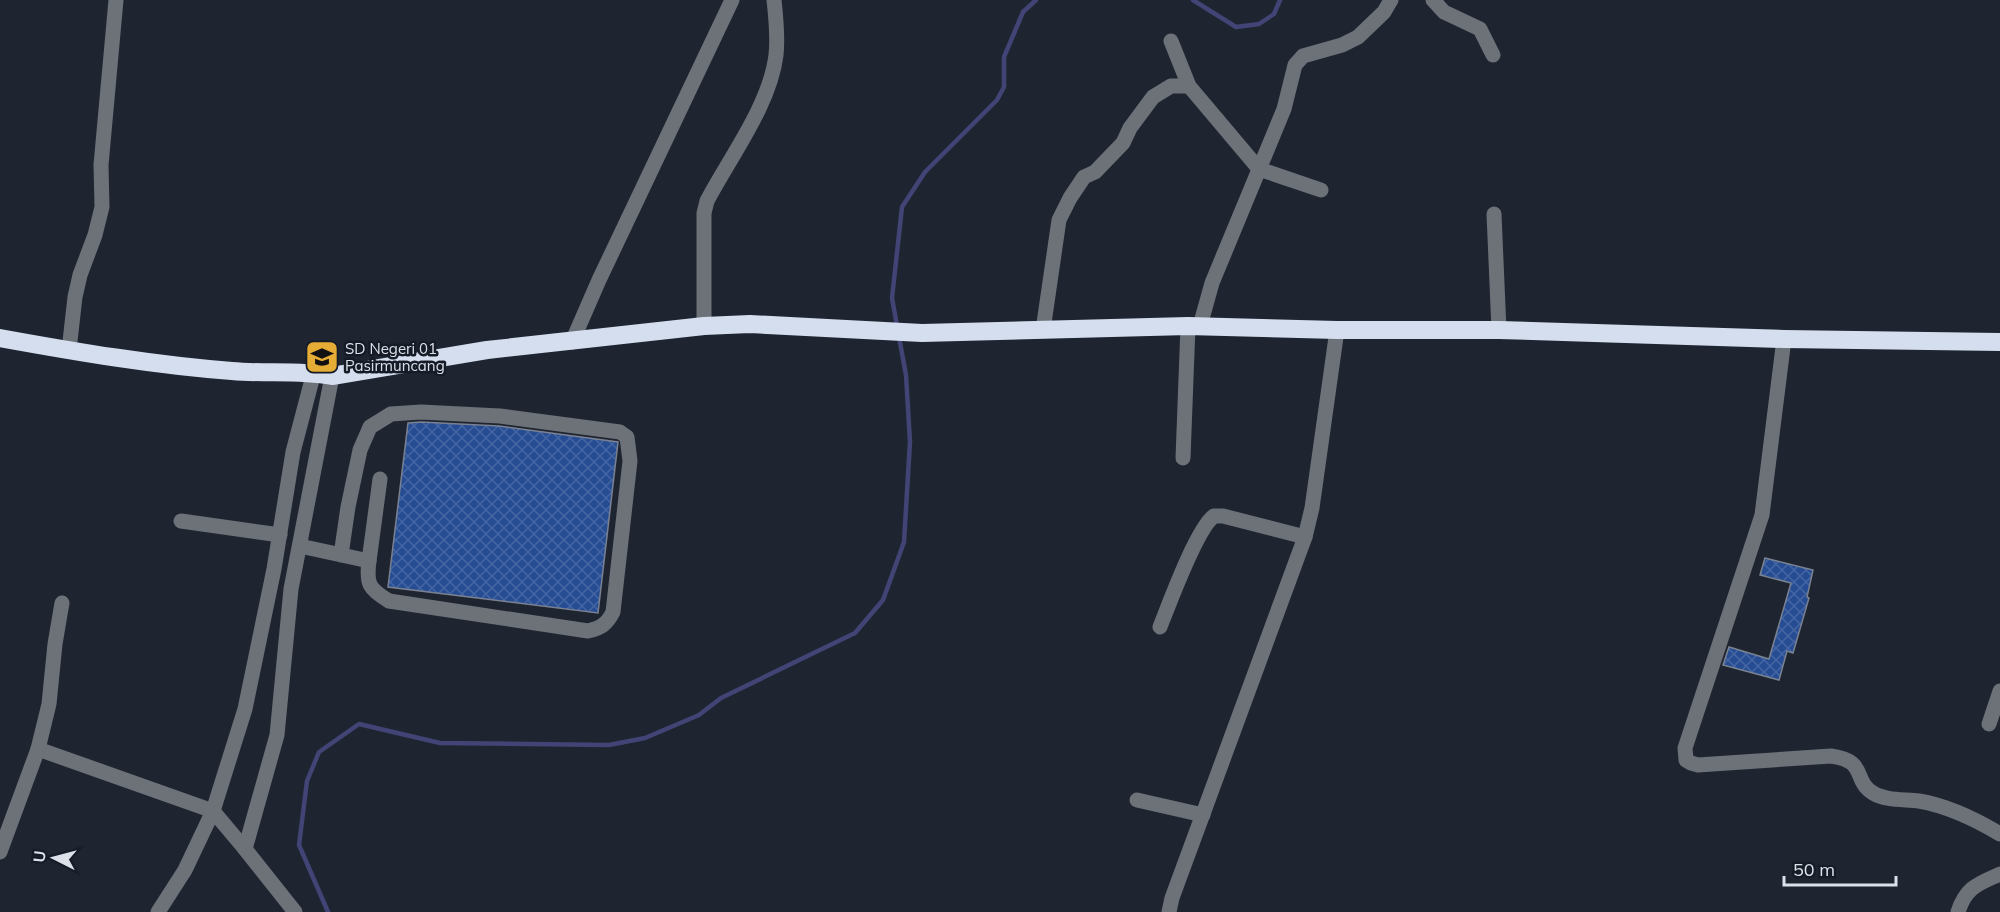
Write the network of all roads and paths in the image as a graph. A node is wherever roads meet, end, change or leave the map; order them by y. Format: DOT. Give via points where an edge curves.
graph roads {
  1 [pos="116,0"];
  2 [pos="732,0"];
  3 [pos="774,0"];
  4 [pos="1391,0"];
  5 [pos="1433,0"];
  6 [pos="1171,41"];
  7 [pos="1493,56"];
  8 [pos="1189,86"];
  9 [pos="1259,169"];
  10 [pos="1321,190"];
  11 [pos="1494,214"];
  12 [pos="704,326"];
  13 [pos="1194,326"];
  14 [pos="1043,330"];
  15 [pos="1337,330"];
  16 [pos="1498,330"];
  17 [pos="0,338"];
  18 [pos="1784,339"];
  19 [pos="572,342"];
  20 [pos="2000,342"];
  21 [pos="69,350"];
  22 [pos="323,374"];
  23 [pos="1183,459"];
  24 [pos="380,478"];
  25 [pos="181,521"];
  26 [pos="280,535"];
  27 [pos="1305,537"];
  28 [pos="300,546"];
  29 [pos="341,555"];
  30 [pos="369,561"];
  31 [pos="62,603"];
  32 [pos="1160,627"];
  33 [pos="2000,691"];
  34 [pos="1989,724"];
  35 [pos="38,749"];
  36 [pos="1137,800"];
  37 [pos="213,811"];
  38 [pos="1203,815"];
  39 [pos="2000,834"];
  40 [pos="245,849"];
  41 [pos="0,852"];
  42 [pos="2000,874"];
  43 [pos="158,912"];
  44 [pos="295,912"];
  45 [pos="1169,912"];
  46 [pos="1958,912"];
  1 -- 21 [label="street" via="101,165 102,207 80,275"];
  2 -- 19 [label="street"];
  3 -- 12 [label="street" via="777,38 772,72 755,117 704,213"];
  4 -- 9 [label="street" via="1358,37 1303,56 1296,65 1284,109"];
  5 -- 7 [label="street" via="1444,12 1480,29"];
  6 -- 8 [label="street"];
  8 -- 9 [label="street"];
  8 -- 14 [label="street" via="1172,87 1153,97 1123,143 1095,172 1084,177 1070,198 1059,220"];
  9 -- 10 [label="street"];
  9 -- 13 [label="street"];
  11 -- 16 [label="street"];
  12 -- 14 [label="highway" via="750,324 922,333"];
  12 -- 19 [label="highway"];
  13 -- 14 [label="highway"];
  13 -- 15 [label="highway"];
  13 -- 23 [label="street"];
  15 -- 16 [label="highway"];
  15 -- 27 [label="street"];
  16 -- 18 [label="highway"];
  17 -- 21 [label="highway"];
  18 -- 20 [label="highway"];
  18 -- 39 [label="street" via="1762,515 1685,748 1686,760 1698,765 1840,757 1854,764 1874,793 1941,806"];
  19 -- 22 [label="highway"];
  21 -- 22 [label="highway" via="234,371"];
  22 -- 26 [label="street" via="293,452"];
  22 -- 28 [label="street"];
  24 -- 30 [label="street"];
  25 -- 26 [label="street"];
  26 -- 37 [label="street" via="250,689"];
  27 -- 32 [label="street" via="1214,516 1204,527"];
  27 -- 38 [label="street"];
  28 -- 29 [label="street"];
  28 -- 40 [label="street" via="291,589 277,735"];
  29 -- 30 [label="street"];
  29 -- 30 [label="street" via="360,450 370,427 391,414 500,416 620,432 627,437 630,461 613,612 600,628 588,631 389,601 374,592 367,579"];
  31 -- 35 [label="street" via="49,704"];
  33 -- 34 [label="street"];
  35 -- 37 [label="street"];
  35 -- 41 [label="street"];
  36 -- 38 [label="street"];
  37 -- 40 [label="street"];
  37 -- 43 [label="street" via="185,870"];
  38 -- 45 [label="street"];
  40 -- 44 [label="street"];
  42 -- 46 [label="street" via="1970,890"];
}
